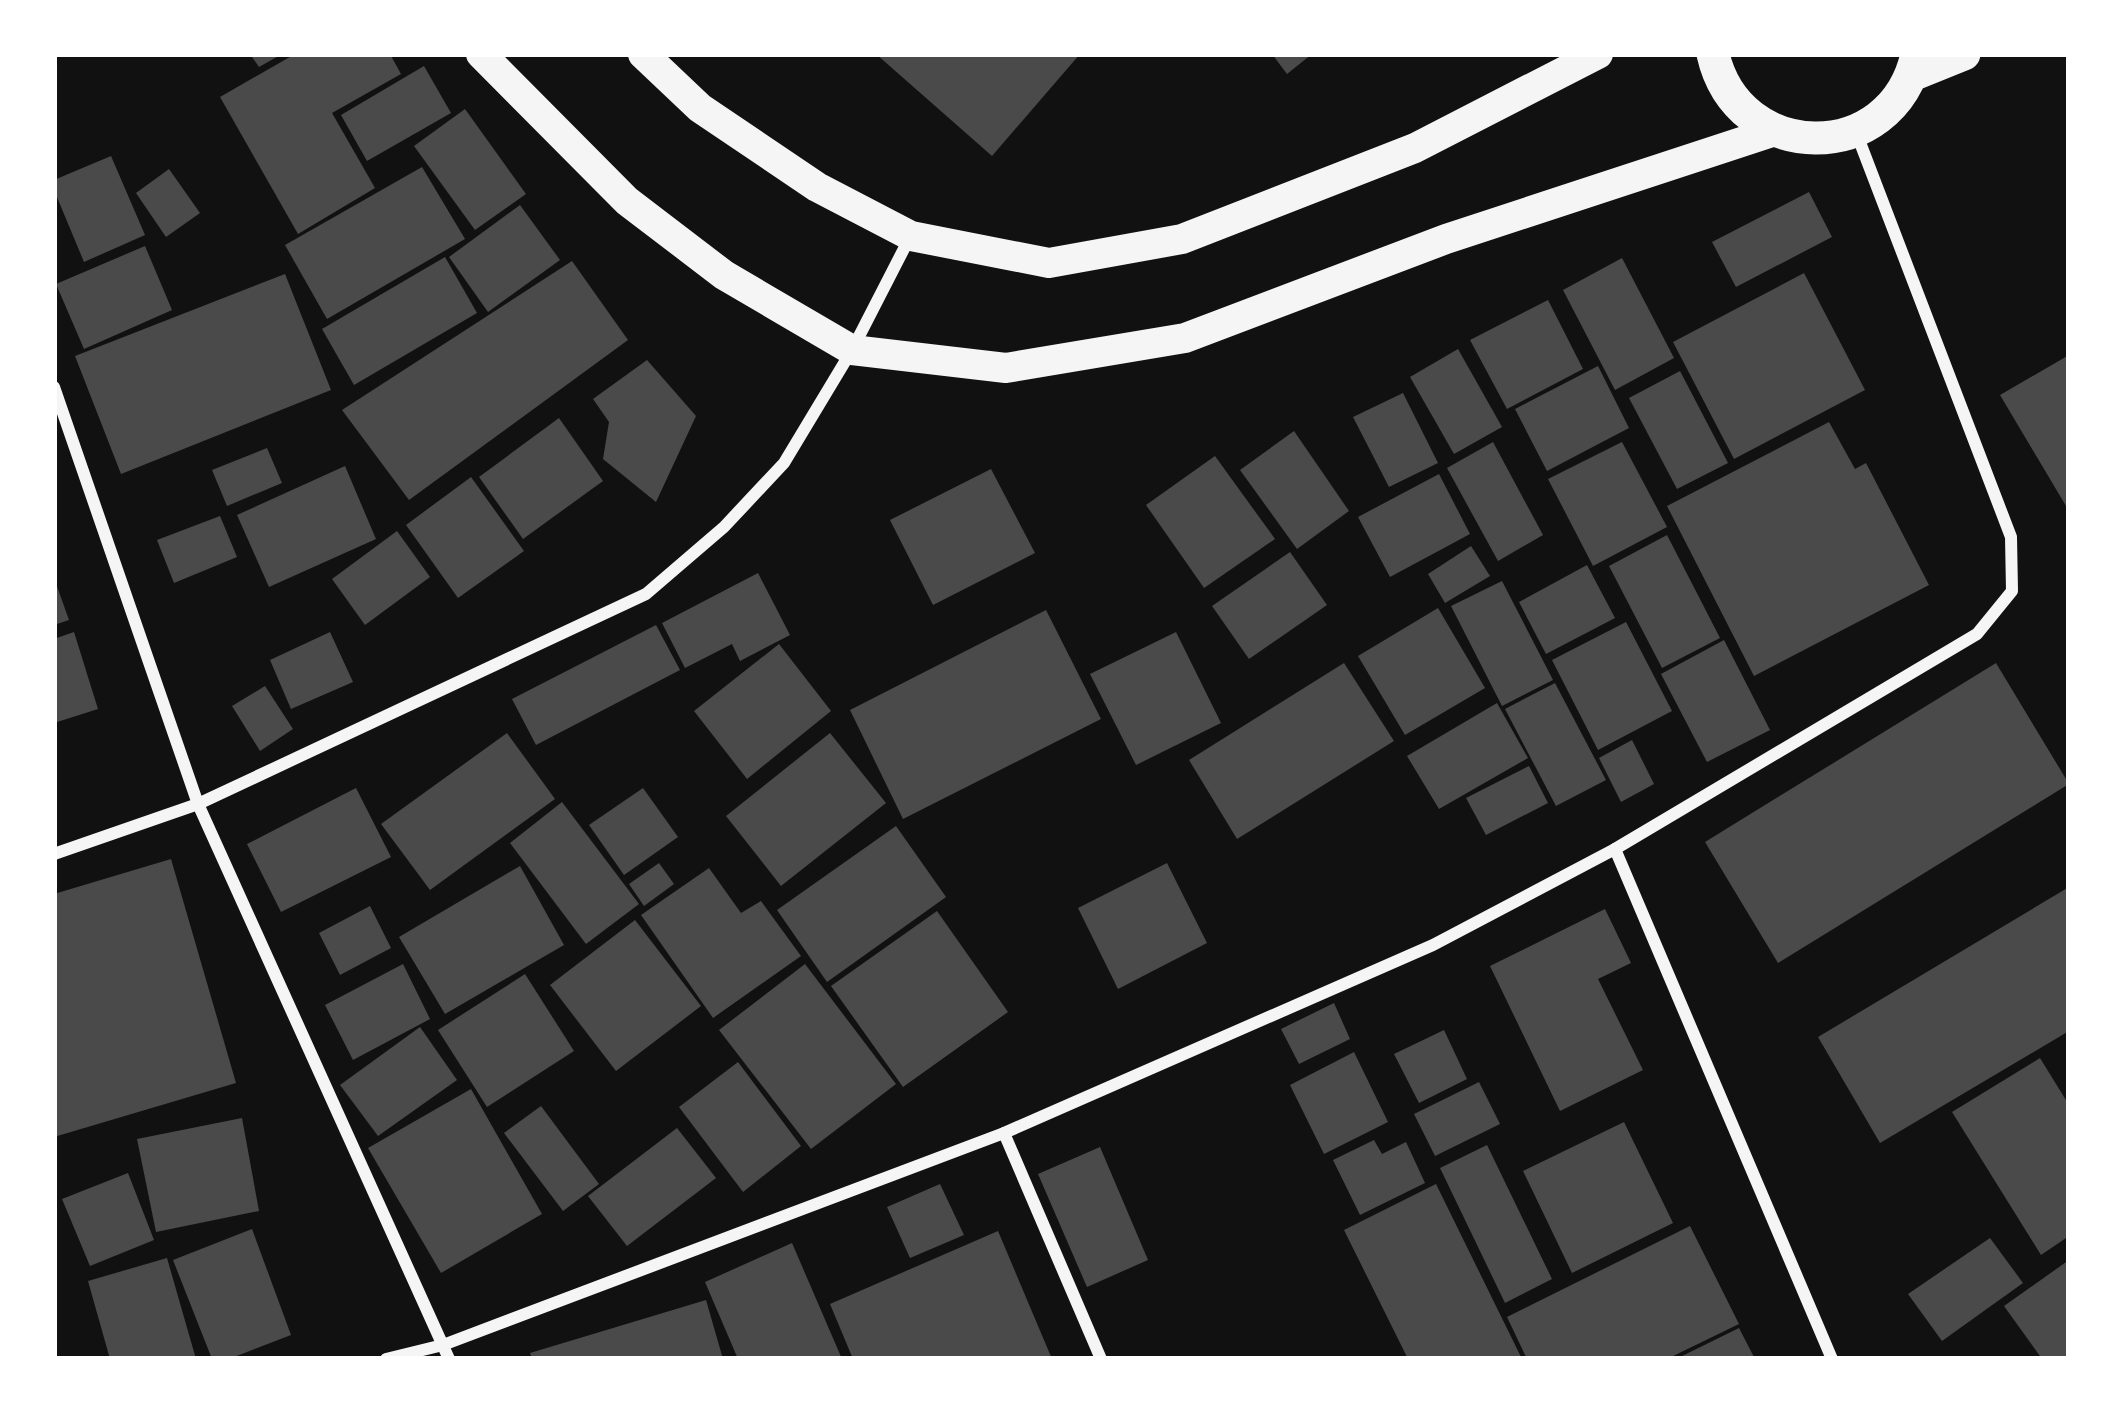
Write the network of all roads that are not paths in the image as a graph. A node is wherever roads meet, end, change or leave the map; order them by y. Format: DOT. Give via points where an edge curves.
graph roads {
  1 [pos="481,54"];
  2 [pos="643,54"];
  3 [pos="1598,54"];
  4 [pos="1713,54"];
  5 [pos="1964,54"];
  6 [pos="1914,64"];
  7 [pos="1774,131"];
  8 [pos="1856,132"];
  9 [pos="911,236"];
  10 [pos="852,350"];
  11 [pos="54,387"];
  12 [pos="198,804"];
  13 [pos="1615,849"];
  14 [pos="54,854"];
  15 [pos="1004,1132"];
  16 [pos="443,1345"];
  17 [pos="386,1359"];
  18 [pos="449,1359"];
  19 [pos="1101,1359"];
  20 [pos="1832,1359"];
  1 -- 10 [label="main road" via="627,201 724,275"];
  2 -- 9 [label="main road" via="700,108 817,187"];
  3 -- 9 [label="main road" via="1415,148 1182,239 1049,263"];
  4 -- 7 [label="highway" via="1739,109"];
  5 -- 6 [label="highway"];
  6 -- 8 [label="highway" via="1890,109"];
  7 -- 8 [label="highway" via="1815,140"];
  7 -- 10 [label="main road" via="1445,239 1185,338 1006,368"];
  8 -- 13 [label="street" via="2011,537 2012,591 1977,634"];
  9 -- 10 [label="street"];
  10 -- 12 [label="street" via="784,463 646,594"];
  11 -- 12 [label="street"];
  12 -- 14 [label="street"];
  12 -- 16 [label="street"];
  13 -- 15 [label="street" via="1433,945"];
  13 -- 20 [label="street"];
  15 -- 16 [label="street"];
  15 -- 19 [label="street"];
  16 -- 17 [label="street"];
  16 -- 18 [label="street"];
}
